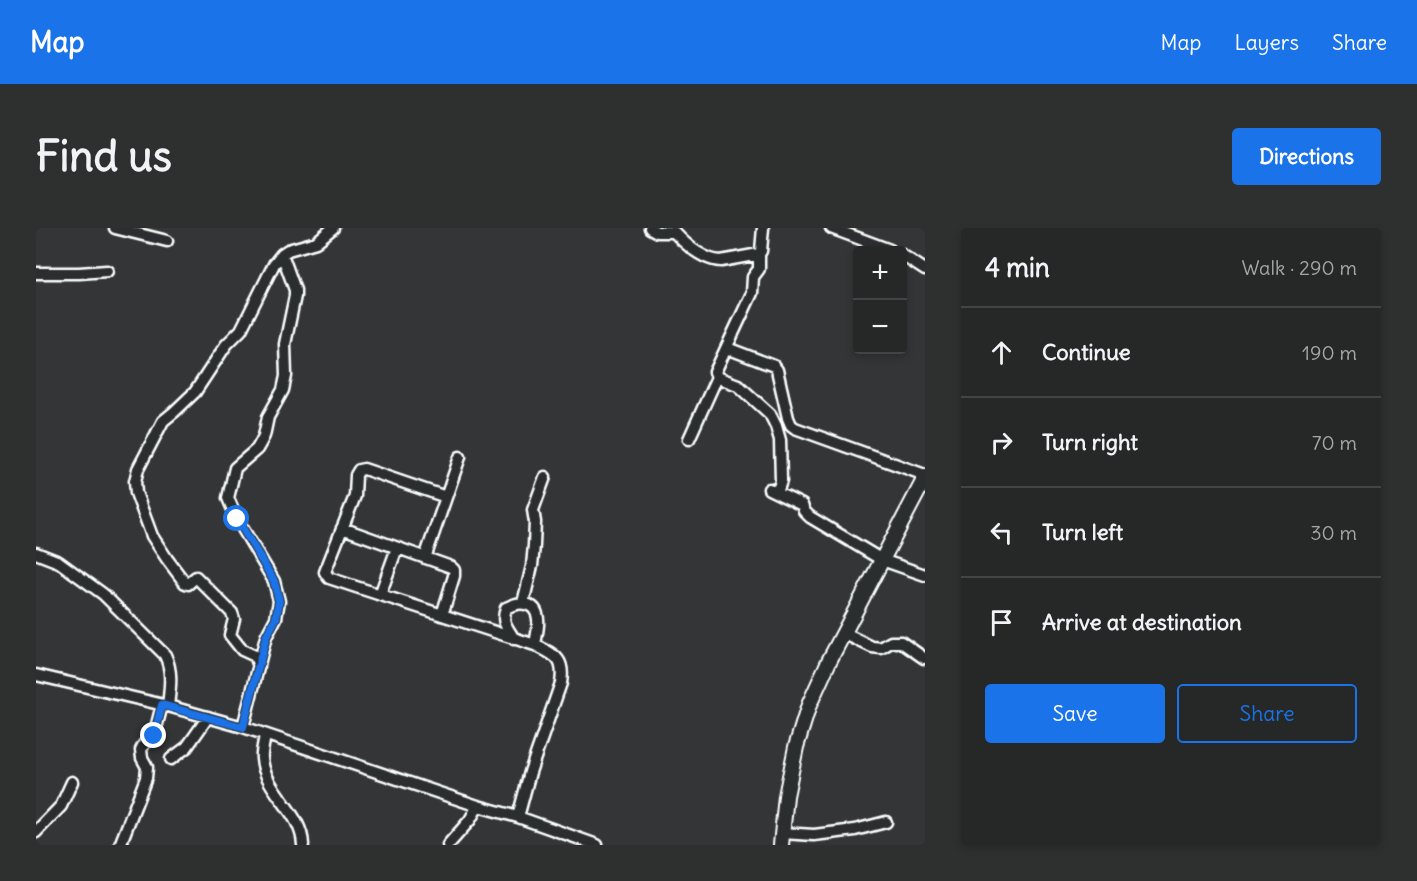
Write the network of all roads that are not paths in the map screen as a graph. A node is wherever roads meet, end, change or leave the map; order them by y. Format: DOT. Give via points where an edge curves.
graph roads {
  1 [pos="115,228"];
  2 [pos="333,228"];
  3 [pos="650,228"];
  4 [pos="763,228"];
  5 [pos="831,228"];
  6 [pos="167,241"];
  7 [pos="879,246"];
  8 [pos="282,254"];
  9 [pos="759,254"];
  10 [pos="907,258"];
  11 [pos="925,270"];
  12 [pos="107,271"];
  13 [pos="36,273"];
  14 [pos="727,348"];
  15 [pos="717,377"];
  16 [pos="789,422"];
  17 [pos="776,426"];
  18 [pos="689,439"];
  19 [pos="460,457"];
  20 [pos="925,476"];
  21 [pos="545,477"];
  22 [pos="446,497"];
  23 [pos="342,528"];
  24 [pos="397,548"];
  25 [pos="36,554"];
  26 [pos="425,558"];
  27 [pos="882,560"];
  28 [pos="924,574"];
  29 [pos="380,595"];
  30 [pos="523,603"];
  31 [pos="442,615"];
  32 [pos="843,633"];
  33 [pos="514,639"];
  34 [pos="535,645"];
  35 [pos="924,658"];
  36 [pos="259,666"];
  37 [pos="36,675"];
  38 [pos="165,705"];
  39 [pos="208,717"];
  40 [pos="243,727"];
  41 [pos="265,735"];
  42 [pos="171,759"];
  43 [pos="72,782"];
  44 [pos="478,806"];
  45 [pos="518,817"];
  46 [pos="886,822"];
  47 [pos="36,832"];
  48 [pos="782,839"];
  49 [pos="120,845"];
  50 [pos="303,845"];
  51 [pos="448,845"];
  52 [pos="597,845"];
  1 -- 6 [label="street"];
  2 -- 8 [label="street" via="316,242"];
  3 -- 9 [label="street" via="674,232 692,249 716,261"];
  4 -- 9 [label="street"];
  5 -- 7 [label="street"];
  8 -- 36 [label="street" via="295,290 285,344 285,384 257,449 235,468 228,498 274,581 279,601"];
  8 -- 36 [label="street" via="241,330 226,345 195,392 163,421 135,481 140,505 167,559 185,582 188,584 196,577 232,613 230,635 242,650 255,656"];
  9 -- 14 [label="street" via="752,293"];
  10 -- 11 [label="street"];
  12 -- 13 [label="street"];
  14 -- 15 [label="street" via="715,372"];
  14 -- 16 [label="street" via="774,366"];
  15 -- 17 [label="street" via="738,385 770,414"];
  15 -- 18 [label="street"];
  16 -- 17 [label="street"];
  16 -- 20 [label="street" via="795,428"];
  17 -- 27 [label="street" via="781,481 773,491 802,505 810,517"];
  19 -- 22 [label="street"];
  20 -- 27 [label="main road"];
  21 -- 30 [label="street" via="533,510 533,556"];
  22 -- 23 [label="street" via="359,470 355,496"];
  22 -- 26 [label="street"];
  23 -- 24 [label="street"];
  23 -- 29 [label="street" via="325,572 329,578"];
  24 -- 26 [label="street"];
  24 -- 29 [label="street"];
  25 -- 38 [label="street" via="59,562 103,594 165,655 171,674"];
  26 -- 31 [label="street" via="454,570"];
  27 -- 28 [label="street"];
  27 -- 32 [label="main road"];
  29 -- 31 [label="street"];
  30 -- 33 [label="street" via="506,608 503,617"];
  30 -- 34 [label="street" via="536,612"];
  31 -- 33 [label="street"];
  32 -- 35 [label="street" via="872,647 901,642"];
  32 -- 48 [label="main road" via="809,705 796,747"];
  33 -- 34 [label="street"];
  34 -- 45 [label="street" via="556,657 563,674"];
  36 -- 40 [label="street"];
  37 -- 38 [label="street"];
  38 -- 39 [label="street"];
  38 -- 49 [label="street" via="154,736 141,750 146,778"];
  39 -- 40 [label="street"];
  39 -- 42 [label="street" via="187,747"];
  40 -- 41 [label="street"];
  41 -- 44 [label="street"];
  41 -- 50 [label="street" via="261,759 267,779 300,828"];
  43 -- 47 [label="street" via="61,806"];
  44 -- 45 [label="street"];
  44 -- 51 [label="street"];
  45 -- 52 [label="street"];
  46 -- 48 [label="street"];
}
